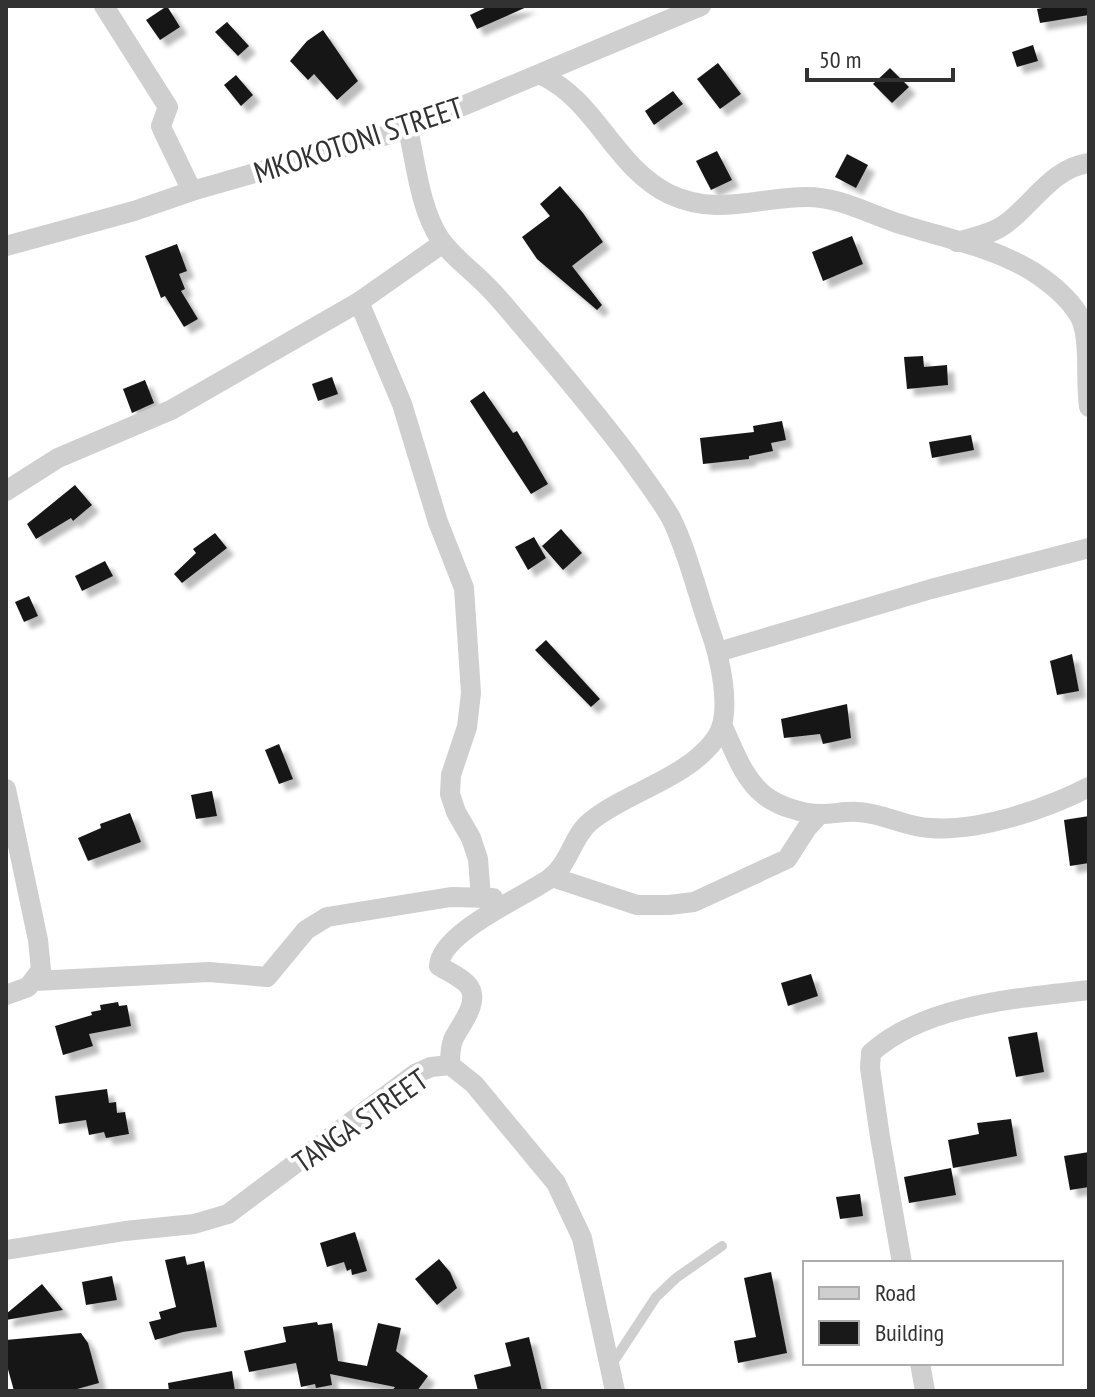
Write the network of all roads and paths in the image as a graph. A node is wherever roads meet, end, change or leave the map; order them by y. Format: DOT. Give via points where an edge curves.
graph roads {
  1 [pos="104,6"];
  2 [pos="701,6"];
  3 [pos="541,75"];
  4 [pos="408,129"];
  5 [pos="1089,163"];
  6 [pos="192,191"];
  7 [pos="957,242"];
  8 [pos="443,243"];
  9 [pos="6,246"];
  10 [pos="359,302"];
  11 [pos="1089,407"];
  12 [pos="6,491"];
  13 [pos="1089,548"];
  14 [pos="718,652"];
  15 [pos="723,727"];
  16 [pos="1089,787"];
  17 [pos="6,789"];
  18 [pos="820,814"];
  19 [pos="552,877"];
  20 [pos="481,898"];
  21 [pos="517,899"];
  22 [pos="35,981"];
  23 [pos="1089,990"];
  24 [pos="6,995"];
  25 [pos="450,1065"];
  26 [pos="722,1246"];
  27 [pos="6,1250"];
  28 [pos="902,1261"];
  29 [pos="920,1365"];
  30 [pos="611,1366"];
  31 [pos="615,1391"];
  32 [pos="925,1391"];
  1 -- 6 [label="street" via="168,107 161,126"];
  2 -- 3 [label="street, MKOKOTONI STREET"];
  3 -- 4 [label="street, MKOKOTONI STREET"];
  3 -- 7 [label="street" via="566,88 624,158 670,195 718,207 805,197 836,200"];
  4 -- 6 [label="street, MKOKOTONI STREET"];
  4 -- 8 [label="street" via="429,216"];
  5 -- 7 [label="street" via="1046,183 1002,227"];
  6 -- 9 [label="street, MKOKOTONI STREET"];
  7 -- 11 [label="street" via="1026,268 1072,305 1086,338"];
  8 -- 10 [label="street"];
  8 -- 14 [label="street" via="577,389 649,484 671,520"];
  10 -- 12 [label="street" via="171,410 58,458"];
  10 -- 20 [label="street" via="402,404 464,588 471,693 450,794 478,859"];
  13 -- 14 [label="street"];
  14 -- 15 [label="street"];
  15 -- 18 [label="street" via="745,774 766,797"];
  15 -- 19 [label="street" via="687,764 592,820"];
  16 -- 18 [label="street" via="1021,814 932,829 862,812"];
  17 -- 22 [label="street" via="38,940 41,970"];
  18 -- 19 [label="street" via="787,859 694,902 637,905"];
  19 -- 21 [label="street"];
  20 -- 21 [label="street"];
  20 -- 22 [label="street" via="451,897 327,917 306,930 271,975 262,978 209,972"];
  21 -- 25 [label="street" via="477,922 439,956 439,966 470,988"];
  22 -- 24 [label="street"];
  23 -- 28 [label="street" via="955,1011 888,1037 871,1053"];
  25 -- 27 [label="street, TANGA STREET" via="415,1074 228,1214 194,1224"];
  25 -- 30 [label="street, TANGA STREET" via="474,1084 556,1183 582,1238"];
  26 -- 30 [label="lane" via="656,1297"];
  29 -- 32 [label="street"];
  30 -- 31 [label="street, TANGA STREET"];
}
